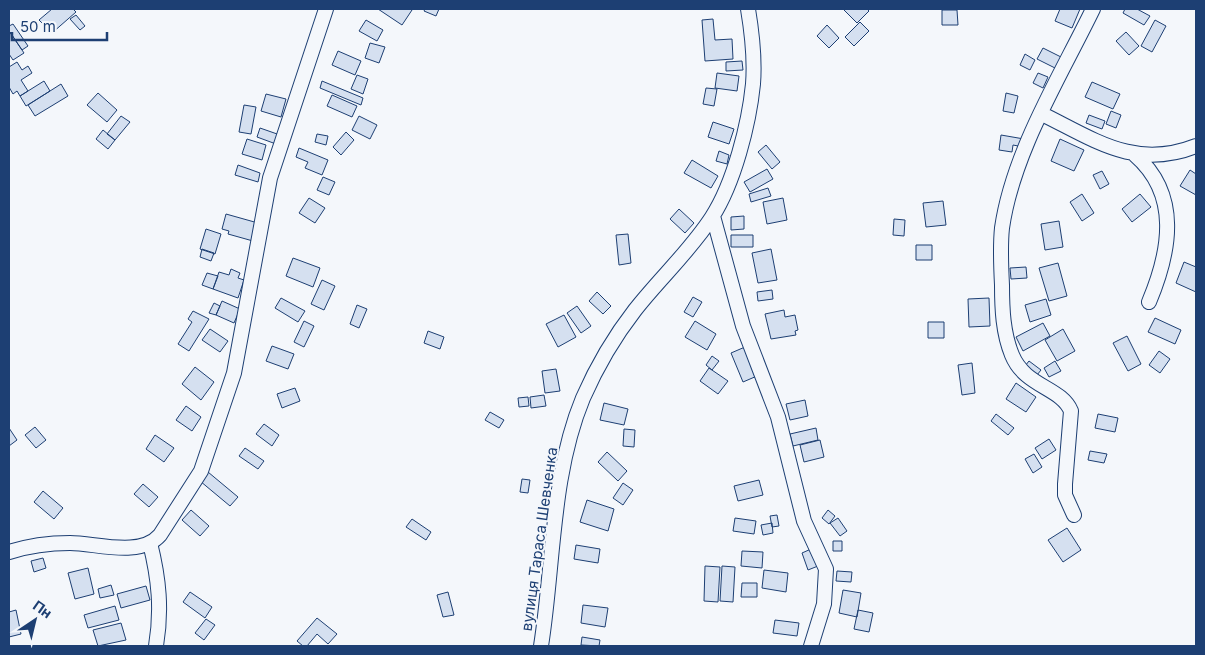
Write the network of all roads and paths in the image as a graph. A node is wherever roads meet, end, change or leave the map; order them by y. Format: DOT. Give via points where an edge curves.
graph roads {
  1 [pos="326,9"];
  2 [pos="748,9"];
  3 [pos="1093,9"];
  4 [pos="1042,114"];
  5 [pos="1196,146"];
  6 [pos="1135,155"];
  7 [pos="713,216"];
  8 [pos="1149,302"];
  9 [pos="1074,515"];
  10 [pos="150,543"];
  11 [pos="9,552"];
  12 [pos="156,646"];
  13 [pos="541,646"];
  14 [pos="810,646"];
  1 -- 10 [label="street" via="270,178 234,373 201,471 160,535"];
  2 -- 7 [label="street, вулиця Тараса Шевченка" via="753,56 750,99 735,163"];
  3 -- 4 [label="street"];
  4 -- 6 [label="street"];
  4 -- 9 [label="street" via="1012,186 1002,229 1004,326 1007,342 1019,368 1060,396 1071,411 1064,484"];
  5 -- 6 [label="street" via="1159,155"];
  6 -- 8 [label="street" via="1150,169 1156,181 1167,222 1165,258"];
  7 -- 13 [label="street, вулиця Тараса Шевченка" via="618,333 583,400 573,425 562,474"];
  7 -- 14 [label="street" via="743,326 781,424 804,521 826,569 824,604"];
  10 -- 11 [label="street" via="127,547 69,543"];
  10 -- 12 [label="street" via="159,580"];
}
